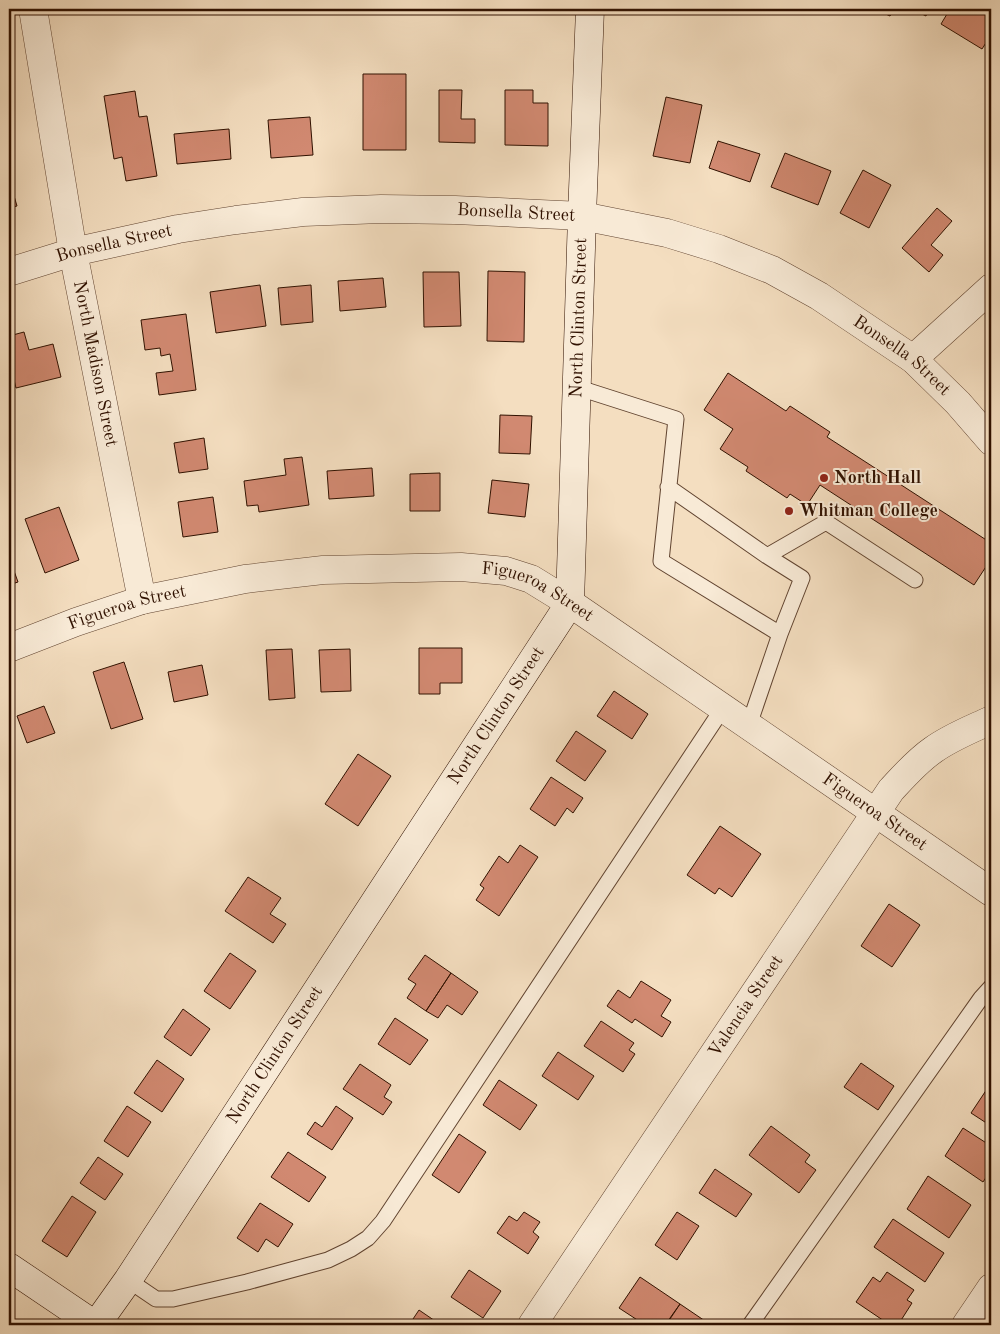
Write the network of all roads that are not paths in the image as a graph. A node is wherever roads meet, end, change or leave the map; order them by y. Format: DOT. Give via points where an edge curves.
graph roads {
  1 [pos="33,9"];
  2 [pos="590,9"];
  3 [pos="582,216"];
  4 [pos="73,252"];
  5 [pos="9,272"];
  6 [pos="991,288"];
  7 [pos="913,359"];
  8 [pos="576,387"];
  9 [pos="991,441"];
  10 [pos="668,487"];
  11 [pos="767,556"];
  12 [pos="915,580"];
  13 [pos="142,600"];
  14 [pos="570,603"];
  15 [pos="780,634"];
  16 [pos="9,648"];
  17 [pos="723,708"];
  18 [pos="991,720"];
  19 [pos="749,726"];
  20 [pos="876,812"];
  21 [pos="991,892"];
  22 [pos="991,988"];
  23 [pos="9,1266"];
  24 [pos="128,1280"];
  25 [pos="991,1288"];
  26 [pos="96,1325"];
  27 [pos="532,1325"];
  28 [pos="750,1325"];
  29 [pos="966,1325"];
  1 -- 4 [label="street, North Madison Street"];
  2 -- 3 [label="street, North Clinton Street"];
  3 -- 4 [label="street, Bonsella Street" via="455,210 302,212 178,229"];
  3 -- 7 [label="street, Bonsella Street" via="667,233 720,249 772,270 820,296"];
  3 -- 8 [label="street, North Clinton Street"];
  4 -- 5 [label="street, Bonsella Street"];
  4 -- 13 [label="street, North Madison Street"];
  6 -- 7 [label="street"];
  7 -- 9 [label="street, Bonsella Street"];
  8 -- 10 [label="lane" via="676,419"];
  8 -- 14 [label="street, North Clinton Street"];
  10 -- 11 [label="lane"];
  10 -- 15 [label="lane" via="661,561"];
  11 -- 12 [label="lane" via="826,522"];
  11 -- 15 [label="lane" via="802,578"];
  13 -- 14 [label="street, Figueroa Street" via="245,579 323,570 461,567 506,571 531,579"];
  13 -- 16 [label="street, Figueroa Street"];
  14 -- 17 [label="street, Figueroa Street"];
  14 -- 24 [label="street, North Clinton Street"];
  15 -- 19 [label="lane"];
  17 -- 19 [label="street, Figueroa Street"];
  17 -- 24 [label="lane" via="383,1221 368,1238 328,1260 173,1300 156,1299"];
  18 -- 20 [label="street, Valencia Street" via="933,750 911,768"];
  19 -- 20 [label="street, Figueroa Street"];
  20 -- 21 [label="street, Figueroa Street"];
  20 -- 27 [label="street, Valencia Street"];
  22 -- 28 [label="lane"];
  23 -- 26 [label="street"];
  24 -- 26 [label="street, North Clinton Street"];
  25 -- 29 [label="street"];
}
